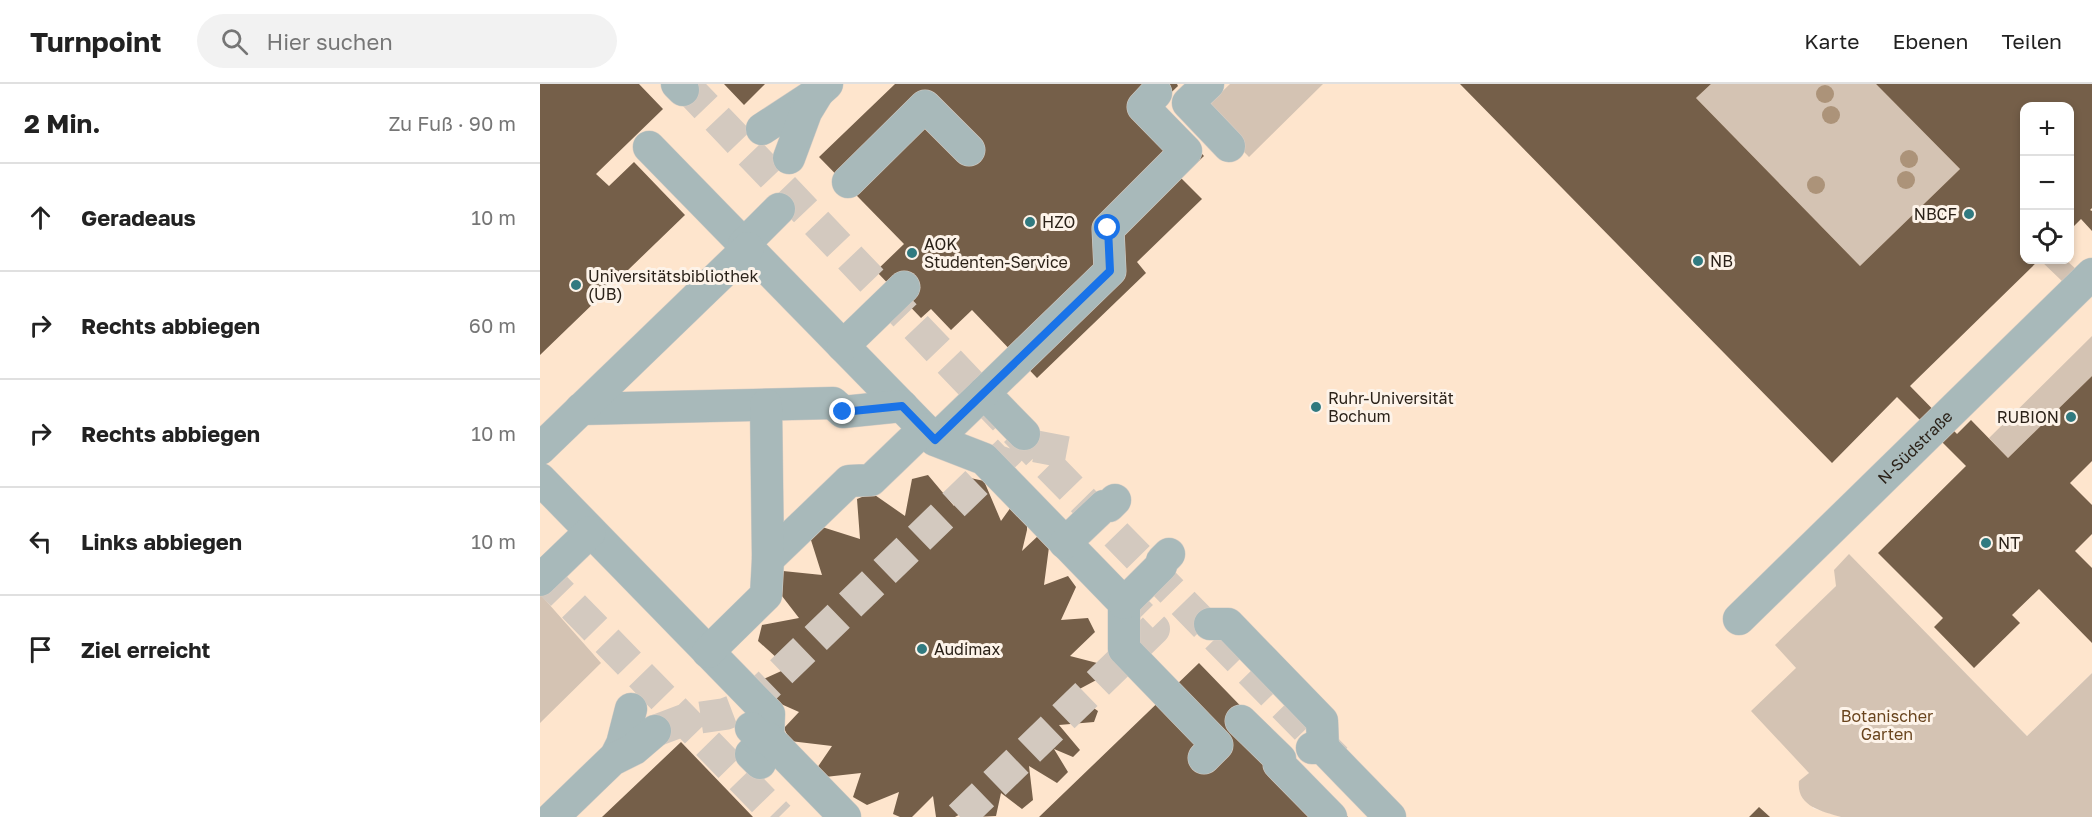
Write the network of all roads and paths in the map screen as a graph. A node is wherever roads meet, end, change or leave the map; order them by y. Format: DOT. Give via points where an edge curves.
graph roads {
  1 [pos="822,89"];
  2 [pos="1180,93"];
  3 [pos="762,129"];
  4 [pos="649,147"];
  5 [pos="969,150"];
  6 [pos="1212,153"];
  7 [pos="789,158"];
  8 [pos="848,182"];
  9 [pos="779,209"];
  10 [pos="746,246"];
  11 [pos="2092,274"];
  12 [pos="904,287"];
  13 [pos="843,346"];
  14 [pos="984,393"];
  15 [pos="766,405"];
  16 [pos="581,409"];
  17 [pos="919,424"];
  18 [pos="892,442"];
  19 [pos="540,449"];
  20 [pos="984,459"];
  21 [pos="540,479"];
  22 [pos="1115,500"];
  23 [pos="591,532"];
  24 [pos="1065,543"];
  25 [pos="1169,555"];
  26 [pos="768,559"];
  27 [pos="541,583"];
  28 [pos="1124,603"];
  29 [pos="1739,619"];
  30 [pos="1210,624"];
  31 [pos="708,652"];
  32 [pos="632,709"];
  33 [pos="656,731"];
  34 [pos="615,758"];
  35 [pos="553,817"];
  36 [pos="845,817"];
  37 [pos="1331,817"];
  38 [pos="1390,817"];
  1 -- 3 [label="street"];
  1 -- 7 [label="street" via="806,112"];
  2 -- 6 [label="street"];
  2 -- 6 [label="street" via="1143,106"];
  4 -- 10 [label="street"];
  5 -- 8 [label="street" via="931,97"];
  6 -- 14 [label="street" via="1108,228 1110,271"];
  9 -- 10 [label="street"];
  10 -- 13 [label="street"];
  10 -- 16 [label="street"];
  11 -- 29 [label="street, N-Südstraße"];
  12 -- 13 [label="street"];
  13 -- 17 [label="street"];
  14 -- 17 [label="street"];
  14 -- 20 [label="street" via="1021,431"];
  15 -- 16 [label="street"];
  15 -- 17 [label="street" via="833,403 843,412"];
  15 -- 26 [label="street"];
  16 -- 19 [label="street"];
  17 -- 18 [label="street"];
  17 -- 20 [label="street"];
  17 -- 26 [label="street" via="871,480 849,481"];
  20 -- 24 [label="street"];
  21 -- 23 [label="street"];
  22 -- 24 [label="street"];
  23 -- 27 [label="street"];
  23 -- 31 [label="street"];
  24 -- 28 [label="street"];
  25 -- 28 [label="street"];
  26 -- 31 [label="street" via="766,595"];
  28 -- 37 [label="street" via="1124,649 1211,752 1236,715"];
  30 -- 38 [label="street" via="1228,624 1323,721 1317,748"];
  31 -- 36 [label="street" via="769,714 759,743"];
  32 -- 34 [label="street"];
  33 -- 34 [label="street"];
  34 -- 35 [label="street"];
}
